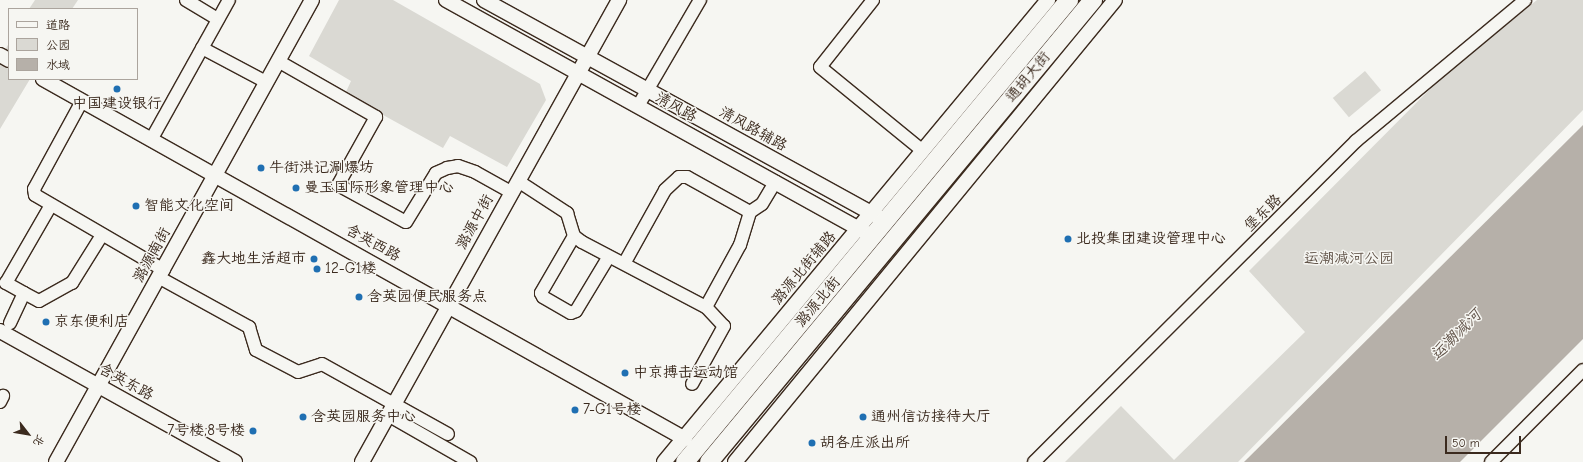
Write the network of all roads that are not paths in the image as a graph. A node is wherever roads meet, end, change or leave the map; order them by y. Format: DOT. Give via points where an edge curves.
graph roads {
  1 [pos="186,0"];
  2 [pos="229,0"];
  3 [pos="312,0"];
  4 [pos="446,0"];
  5 [pos="484,0"];
  6 [pos="619,0"];
  7 [pos="700,0"];
  8 [pos="873,0"];
  9 [pos="1048,0"];
  10 [pos="1069,0"];
  11 [pos="1115,0"];
  12 [pos="1525,0"];
  13 [pos="1088,1"];
  14 [pos="218,19"];
  15 [pos="202,48"];
  16 [pos="587,57"];
  17 [pos="278,61"];
  18 [pos="578,72"];
  19 [pos="45,80"];
  20 [pos="266,82"];
  21 [pos="648,91"];
  22 [pos="82,101"];
  23 [pos="638,106"];
  24 [pos="151,140"];
  25 [pos="923,151"];
  26 [pos="964,154"];
  27 [pos="214,175"];
  28 [pos="775,182"];
  29 [pos="514,186"];
  30 [pos="51,206"];
  31 [pos="750,212"];
  32 [pos="878,217"];
  33 [pos="901,230"];
  34 [pos="102,235"];
  35 [pos="574,236"];
  36 [pos="873,237"];
  37 [pos="608,258"];
  38 [pos="625,262"];
  39 [pos="162,274"];
  40 [pos="24,292"];
  41 [pos="449,304"];
  42 [pos="706,306"];
  43 [pos="5,327"];
  44 [pos="1583,370"];
  45 [pos="692,384"];
  46 [pos="97,385"];
  47 [pos="391,409"];
  48 [pos="448,434"];
  49 [pos="684,439"];
  50 [pos="56,462"];
  51 [pos="235,462"];
  52 [pos="362,462"];
  53 [pos="470,462"];
  54 [pos="664,462"];
  55 [pos="685,462"];
  56 [pos="709,462"];
  57 [pos="735,462"];
  58 [pos="1034,462"];
  59 [pos="1491,462"];
  1 -- 14 [label="street"];
  2 -- 14 [label="street"];
  3 -- 17 [label="street, 潞源南街"];
  4 -- 18 [label="street, 清风路"];
  5 -- 16 [label="street, 清风路辅路"];
  6 -- 16 [label="street, 潞源中街"];
  7 -- 21 [label="street"];
  8 -- 25 [label="street" via="820,67"];
  9 -- 25 [label="street"];
  10 -- 26 [label="main road, 通胡大街"];
  11 -- 26 [label="street"];
  12 -- 58 [label="street, 堡东路" via="1356,141"];
  13 -- 26 [label="main road, 通胡大街"];
  14 -- 15 [label="street"];
  15 -- 20 [label="street"];
  15 -- 24 [label="street"];
  16 -- 18 [label="street, 潞源中街"];
  16 -- 21 [label="street, 清风路辅路"];
  17 -- 20 [label="street, 潞源南街"];
  17 -- 29 [label="street" via="376,117 338,185 406,222 436,173 447,168 458,166"];
  18 -- 23 [label="street, 清风路"];
  18 -- 29 [label="street, 潞源中街"];
  19 -- 22 [label="street, 含英西路"];
  20 -- 27 [label="street, 潞源南街"];
  21 -- 23 [label="street"];
  21 -- 32 [label="street, 清风路辅路"];
  22 -- 24 [label="street, 含英西路"];
  22 -- 30 [label="street" via="34,189 35,195"];
  23 -- 28 [label="street, 清风路"];
  24 -- 27 [label="street, 含英西路"];
  25 -- 32 [label="street"];
  26 -- 32 [label="main road, 潞源北街"];
  26 -- 33 [label="main road, 潞源北街"];
  26 -- 57 [label="street"];
  27 -- 39 [label="street, 潞源南街"];
  27 -- 41 [label="street, 含英西路"];
  28 -- 31 [label="street" via="762,204"];
  28 -- 36 [label="street, 清风路"];
  29 -- 35 [label="street" via="567,213"];
  29 -- 41 [label="street, 潞源中街"];
  30 -- 34 [label="street"];
  30 -- 40 [label="street" via="6,283"];
  31 -- 38 [label="street" via="687,177 679,177 665,190"];
  31 -- 42 [label="street" via="740,245"];
  32 -- 33 [label="street, 清风路辅路"];
  32 -- 36 [label="main road, 潞源北街"];
  33 -- 36 [label="main road, 潞源北街"];
  34 -- 39 [label="street"];
  34 -- 40 [label="street" via="72,283 39,301"];
  35 -- 37 [label="street"];
  35 -- 37 [label="street" via="541,293 543,297 571,313 576,311"];
  36 -- 49 [label="street, 潞源北街辅路"];
  36 -- 55 [label="main road, 潞源北街"];
  36 -- 56 [label="main road, 潞源北街"];
  37 -- 38 [label="street"];
  38 -- 42 [label="street"];
  39 -- 46 [label="street, 潞源南街"];
  39 -- 47 [label="street" via="249,327 256,350 298,372 322,364"];
  40 -- 43 [label="street"];
  41 -- 47 [label="street, 潞源中街"];
  41 -- 49 [label="street, 含英西路"];
  42 -- 45 [label="street" via="724,326"];
  43 -- 46 [label="street, 含英东路"];
  44 -- 59 [label="street"];
  46 -- 50 [label="street, 潞源南街"];
  46 -- 51 [label="street, 含英东路"];
  47 -- 48 [label="street"];
  47 -- 52 [label="street, 潞源中街"];
  47 -- 53 [label="street"];
  49 -- 54 [label="street, 潞源北街辅路"];
}
